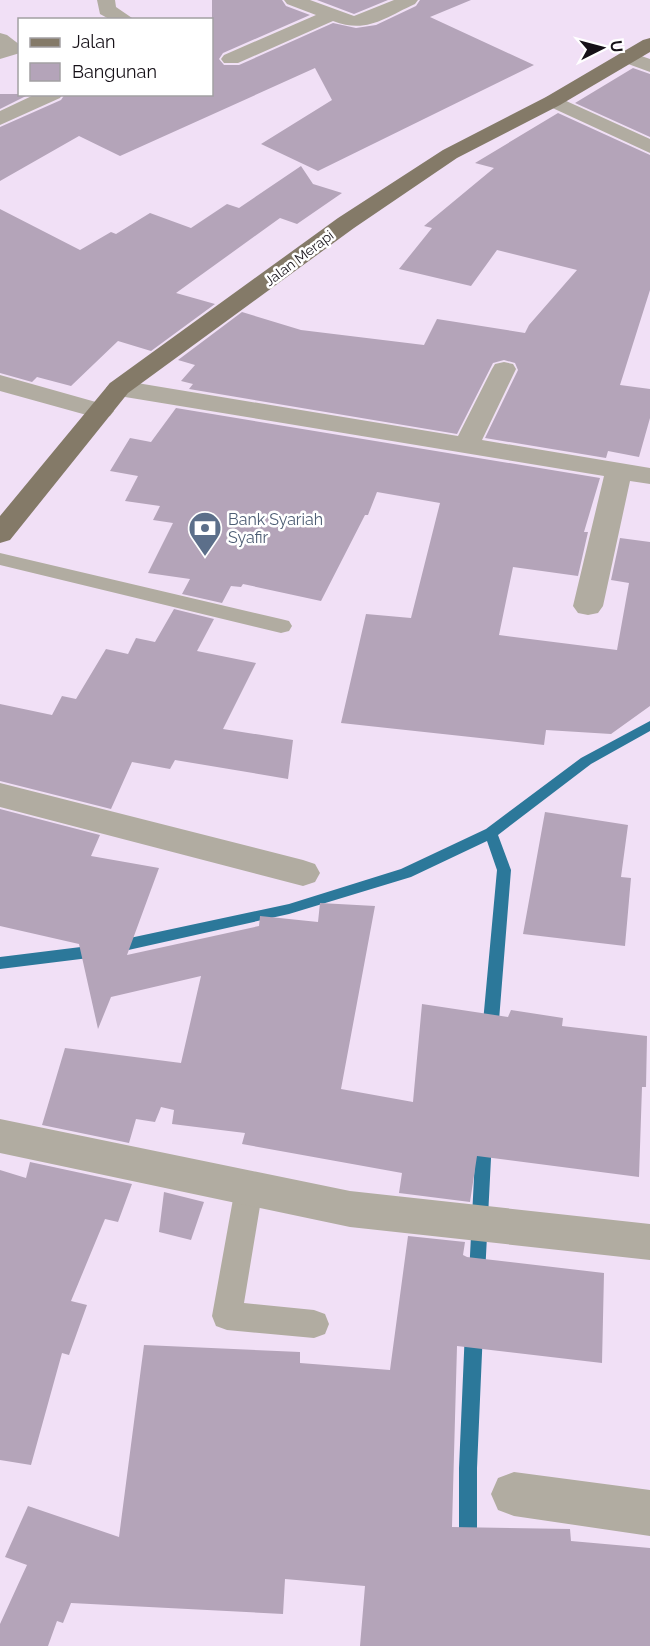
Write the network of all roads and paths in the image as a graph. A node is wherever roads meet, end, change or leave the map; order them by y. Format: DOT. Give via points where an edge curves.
graph roads {
  1 [pos="106,0"];
  2 [pos="293,0"];
  3 [pos="409,0"];
  4 [pos="332,15"];
  5 [pos="122,18"];
  6 [pos="650,44"];
  7 [pos="627,57"];
  8 [pos="231,59"];
  9 [pos="650,66"];
  10 [pos="48,96"];
  11 [pos="553,101"];
  12 [pos="0,119"];
  13 [pos="650,147"];
  14 [pos="504,369"];
  15 [pos="0,382"];
  16 [pos="118,388"];
  17 [pos="101,411"];
  18 [pos="466,446"];
  19 [pos="619,471"];
  20 [pos="650,476"];
  21 [pos="0,534"];
  22 [pos="0,559"];
  23 [pos="588,606"];
  24 [pos="281,626"];
  25 [pos="0,795"];
  26 [pos="303,873"];
  27 [pos="0,1136"];
  28 [pos="249,1188"];
  29 [pos="650,1242"];
  30 [pos="314,1324"];
  31 [pos="514,1494"];
  32 [pos="650,1513"];
  1 -- 5 [label="street" via="107,10"];
  2 -- 4 [label="street"];
  3 -- 4 [label="street" via="360,22"];
  4 -- 8 [label="street"];
  6 -- 7 [label="main road, Jalan Merapi"];
  7 -- 9 [label="street"];
  7 -- 11 [label="main road, Jalan Merapi"];
  10 -- 12 [label="street"];
  11 -- 13 [label="street"];
  11 -- 16 [label="main road, Jalan Merapi" via="440,160"];
  14 -- 18 [label="street"];
  15 -- 17 [label="street"];
  16 -- 17 [label="main road, Jalan Merapi"];
  16 -- 18 [label="street"];
  17 -- 21 [label="main road, Jalan Merapi"];
  18 -- 19 [label="street"];
  19 -- 20 [label="street"];
  19 -- 23 [label="street"];
  22 -- 24 [label="lane"];
  25 -- 26 [label="street"];
  27 -- 28 [label="street"];
  28 -- 29 [label="street" via="350,1209"];
  28 -- 30 [label="lane" via="227,1316"];
  31 -- 32 [label="street"];
}
